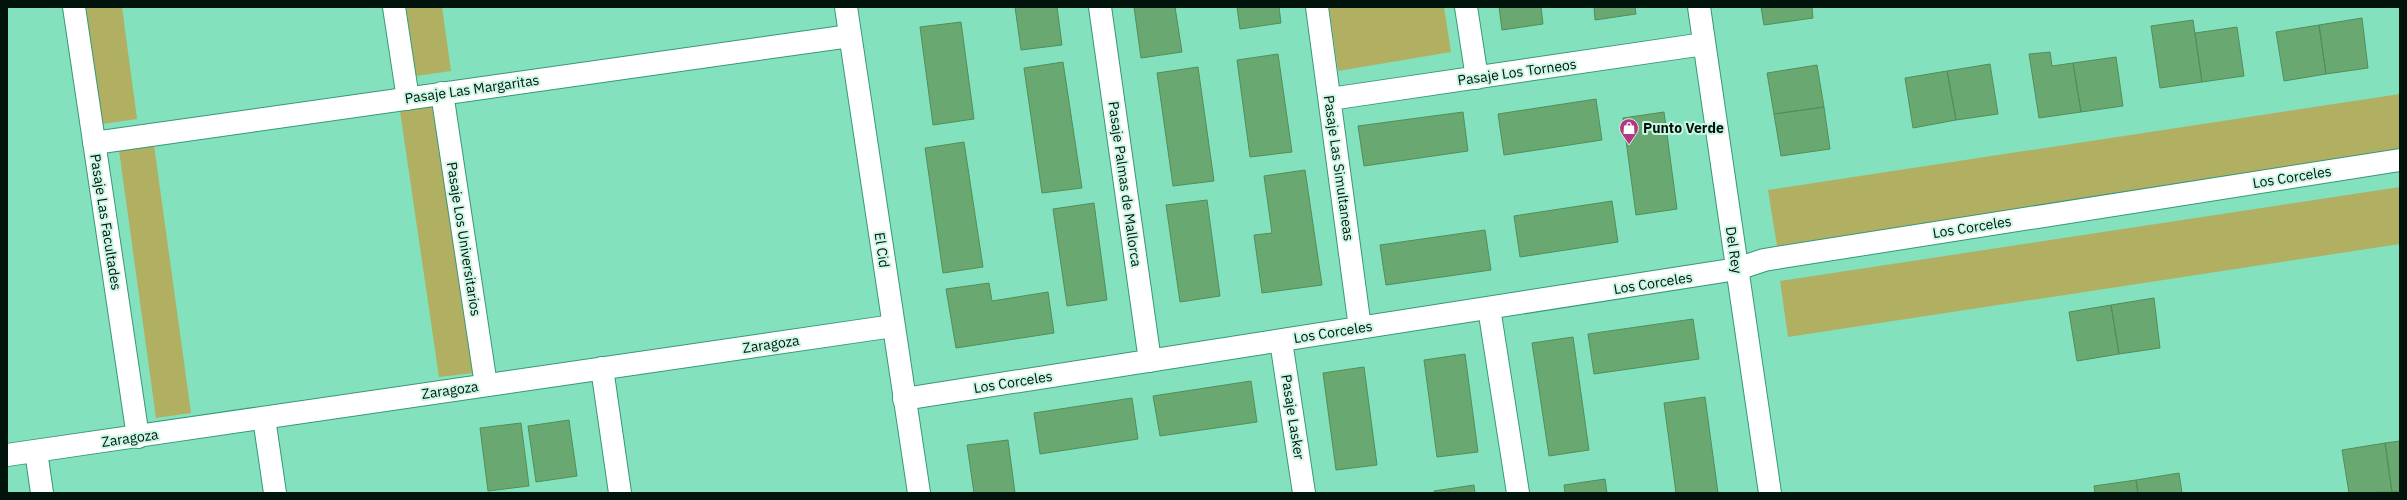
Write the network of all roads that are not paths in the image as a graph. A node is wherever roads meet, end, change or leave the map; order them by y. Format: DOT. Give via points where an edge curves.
graph roads {
  1 [pos="74,7"];
  2 [pos="394,7"];
  3 [pos="846,7"];
  4 [pos="1100,7"];
  5 [pos="1317,7"];
  6 [pos="1466,7"];
  7 [pos="1698,7"];
  8 [pos="850,36"];
  9 [pos="1704,44"];
  10 [pos="1477,78"];
  11 [pos="442,93"];
  12 [pos="408,99"];
  13 [pos="1330,100"];
  14 [pos="94,143"];
  15 [pos="2400,160"];
  16 [pos="1737,269"];
  17 [pos="1489,308"];
  18 [pos="893,326"];
  19 [pos="1360,328"];
  20 [pos="1281,341"];
  21 [pos="1150,361"];
  22 [pos="602,368"];
  23 [pos="486,385"];
  24 [pos="904,399"];
  25 [pos="264,418"];
  26 [pos="138,437"];
  27 [pos="36,451"];
  28 [pos="7,455"];
  29 [pos="42,493"];
  30 [pos="275,493"];
  31 [pos="620,493"];
  32 [pos="919,493"];
  33 [pos="1304,493"];
  34 [pos="1518,493"];
  35 [pos="1770,493"];
  1 -- 14 [label="street, Pasaje Las Facultades"];
  2 -- 12 [label="street"];
  3 -- 8 [label="street, El Cid"];
  4 -- 21 [label="street, Pasaje Palmas de Mallorca"];
  5 -- 13 [label="street, Pasaje Las Simultaneas"];
  6 -- 10 [label="street"];
  7 -- 9 [label="street, Del Rey"];
  8 -- 11 [label="street, Pasaje Las Margaritas"];
  8 -- 18 [label="street, El Cid"];
  9 -- 10 [label="street, Pasaje Los Torneos"];
  9 -- 16 [label="street, Del Rey"];
  10 -- 13 [label="street, Pasaje Los Torneos"];
  11 -- 12 [label="street, Pasaje Las Margaritas"];
  11 -- 23 [label="street, Pasaje Los Universitarios"];
  12 -- 14 [label="street, Pasaje Las Margaritas"];
  13 -- 19 [label="street, Pasaje Las Simultaneas"];
  14 -- 26 [label="street, Pasaje Las Facultades"];
  15 -- 16 [label="street, Los Corceles" via="1782,257"];
  16 -- 17 [label="street, Los Corceles"];
  16 -- 35 [label="street, Del Rey"];
  17 -- 19 [label="street, Los Corceles"];
  17 -- 34 [label="street"];
  18 -- 22 [label="street, Zaragoza"];
  18 -- 24 [label="street, El Cid"];
  19 -- 20 [label="street, Los Corceles"];
  20 -- 21 [label="street, Los Corceles"];
  20 -- 33 [label="street, Pasaje Lasker"];
  21 -- 24 [label="street, Los Corceles"];
  22 -- 23 [label="street, Zaragoza"];
  22 -- 31 [label="street"];
  23 -- 25 [label="street, Zaragoza"];
  24 -- 32 [label="street, El Cid"];
  25 -- 26 [label="street, Zaragoza"];
  25 -- 30 [label="street"];
  26 -- 27 [label="street, Zaragoza"];
  27 -- 28 [label="street, Zaragoza"];
  27 -- 29 [label="street"];
}
